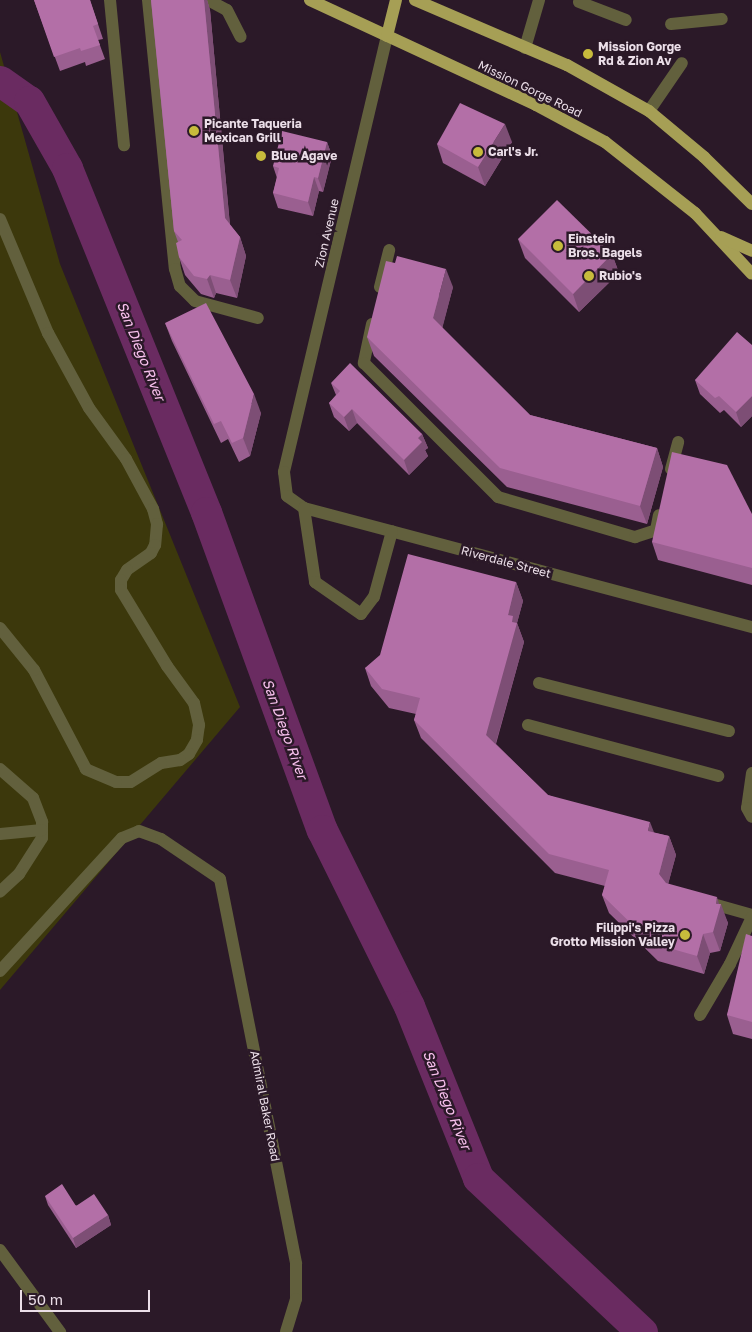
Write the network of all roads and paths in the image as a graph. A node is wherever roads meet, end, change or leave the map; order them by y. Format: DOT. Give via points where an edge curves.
graph roads {
  1 [pos="110,0"];
  2 [pos="148,0"];
  3 [pos="208,0"];
  4 [pos="310,0"];
  5 [pos="396,0"];
  6 [pos="414,0"];
  7 [pos="539,0"];
  8 [pos="578,2"];
  9 [pos="722,19"];
  10 [pos="626,20"];
  11 [pos="671,24"];
  12 [pos="387,36"];
  13 [pos="241,37"];
  14 [pos="525,48"];
  15 [pos="682,63"];
  16 [pos="649,111"];
  17 [pos="124,146"];
  18 [pos="752,204"];
  19 [pos="0,219"];
  20 [pos="717,235"];
  21 [pos="389,250"];
  22 [pos="752,251"];
  23 [pos="752,274"];
  24 [pos="258,318"];
  25 [pos="678,442"];
  26 [pos="284,472"];
  27 [pos="667,486"];
  28 [pos="662,504"];
  29 [pos="304,508"];
  30 [pos="392,532"];
  31 [pos="752,627"];
  32 [pos="0,628"];
  33 [pos="539,683"];
  34 [pos="528,725"];
  35 [pos="730,731"];
  36 [pos="0,769"];
  37 [pos="752,773"];
  38 [pos="718,776"];
  39 [pos="752,817"];
  40 [pos="42,830"];
  41 [pos="0,834"];
  42 [pos="0,892"];
  43 [pos="696,899"];
  44 [pos="752,916"];
  45 [pos="0,971"];
  46 [pos="700,1015"];
  47 [pos="0,1250"];
  48 [pos="60,1332"];
  49 [pos="286,1332"];
  1 -- 17 [label="street"];
  2 -- 24 [label="street" via="175,269 180,286 195,301"];
  3 -- 13 [label="street" via="227,10"];
  4 -- 12 [label="main road, Mission Gorge Road"];
  5 -- 12 [label="main road, Zion Avenue"];
  6 -- 14 [label="main road"];
  7 -- 14 [label="street"];
  8 -- 10 [label="street"];
  9 -- 11 [label="street"];
  12 -- 20 [label="main road, Mission Gorge Road" via="605,142 660,183"];
  12 -- 26 [label="street, Zion Avenue"];
  14 -- 16 [label="main road" via="567,64"];
  15 -- 16 [label="street"];
  16 -- 18 [label="main road" via="704,157"];
  19 -- 32 [label="street" via="48,332 88,408 126,459 153,510 157,524 155,545 151,553 127,570 121,580 121,590 167,666 194,703 199,725 197,740 189,754 180,760 160,763 130,782 116,782 86,769 34,670"];
  20 -- 22 [label="main road"];
  20 -- 23 [label="main road"];
  21 -- 28 [label="street" via="364,362 498,497 635,537 656,530"];
  25 -- 27 [label="street"];
  26 -- 29 [label="street, Riverdale Street" via="287,496"];
  29 -- 30 [label="street, Riverdale Street"];
  29 -- 30 [label="street" via="315,582 361,614 374,597"];
  30 -- 31 [label="street, Riverdale Street"];
  33 -- 35 [label="street"];
  34 -- 38 [label="street"];
  36 -- 40 [label="street" via="38,805"];
  37 -- 39 [label="street" via="747,808"];
  40 -- 41 [label="street"];
  40 -- 42 [label="street" via="42,838 19,874"];
  43 -- 44 [label="street"];
  44 -- 46 [label="street" via="730,964"];
  45 -- 49 [label="street, Admiral Baker Road" via="122,838 139,831 161,839 220,879 296,1264 296,1299"];
  47 -- 48 [label="street"];
}
